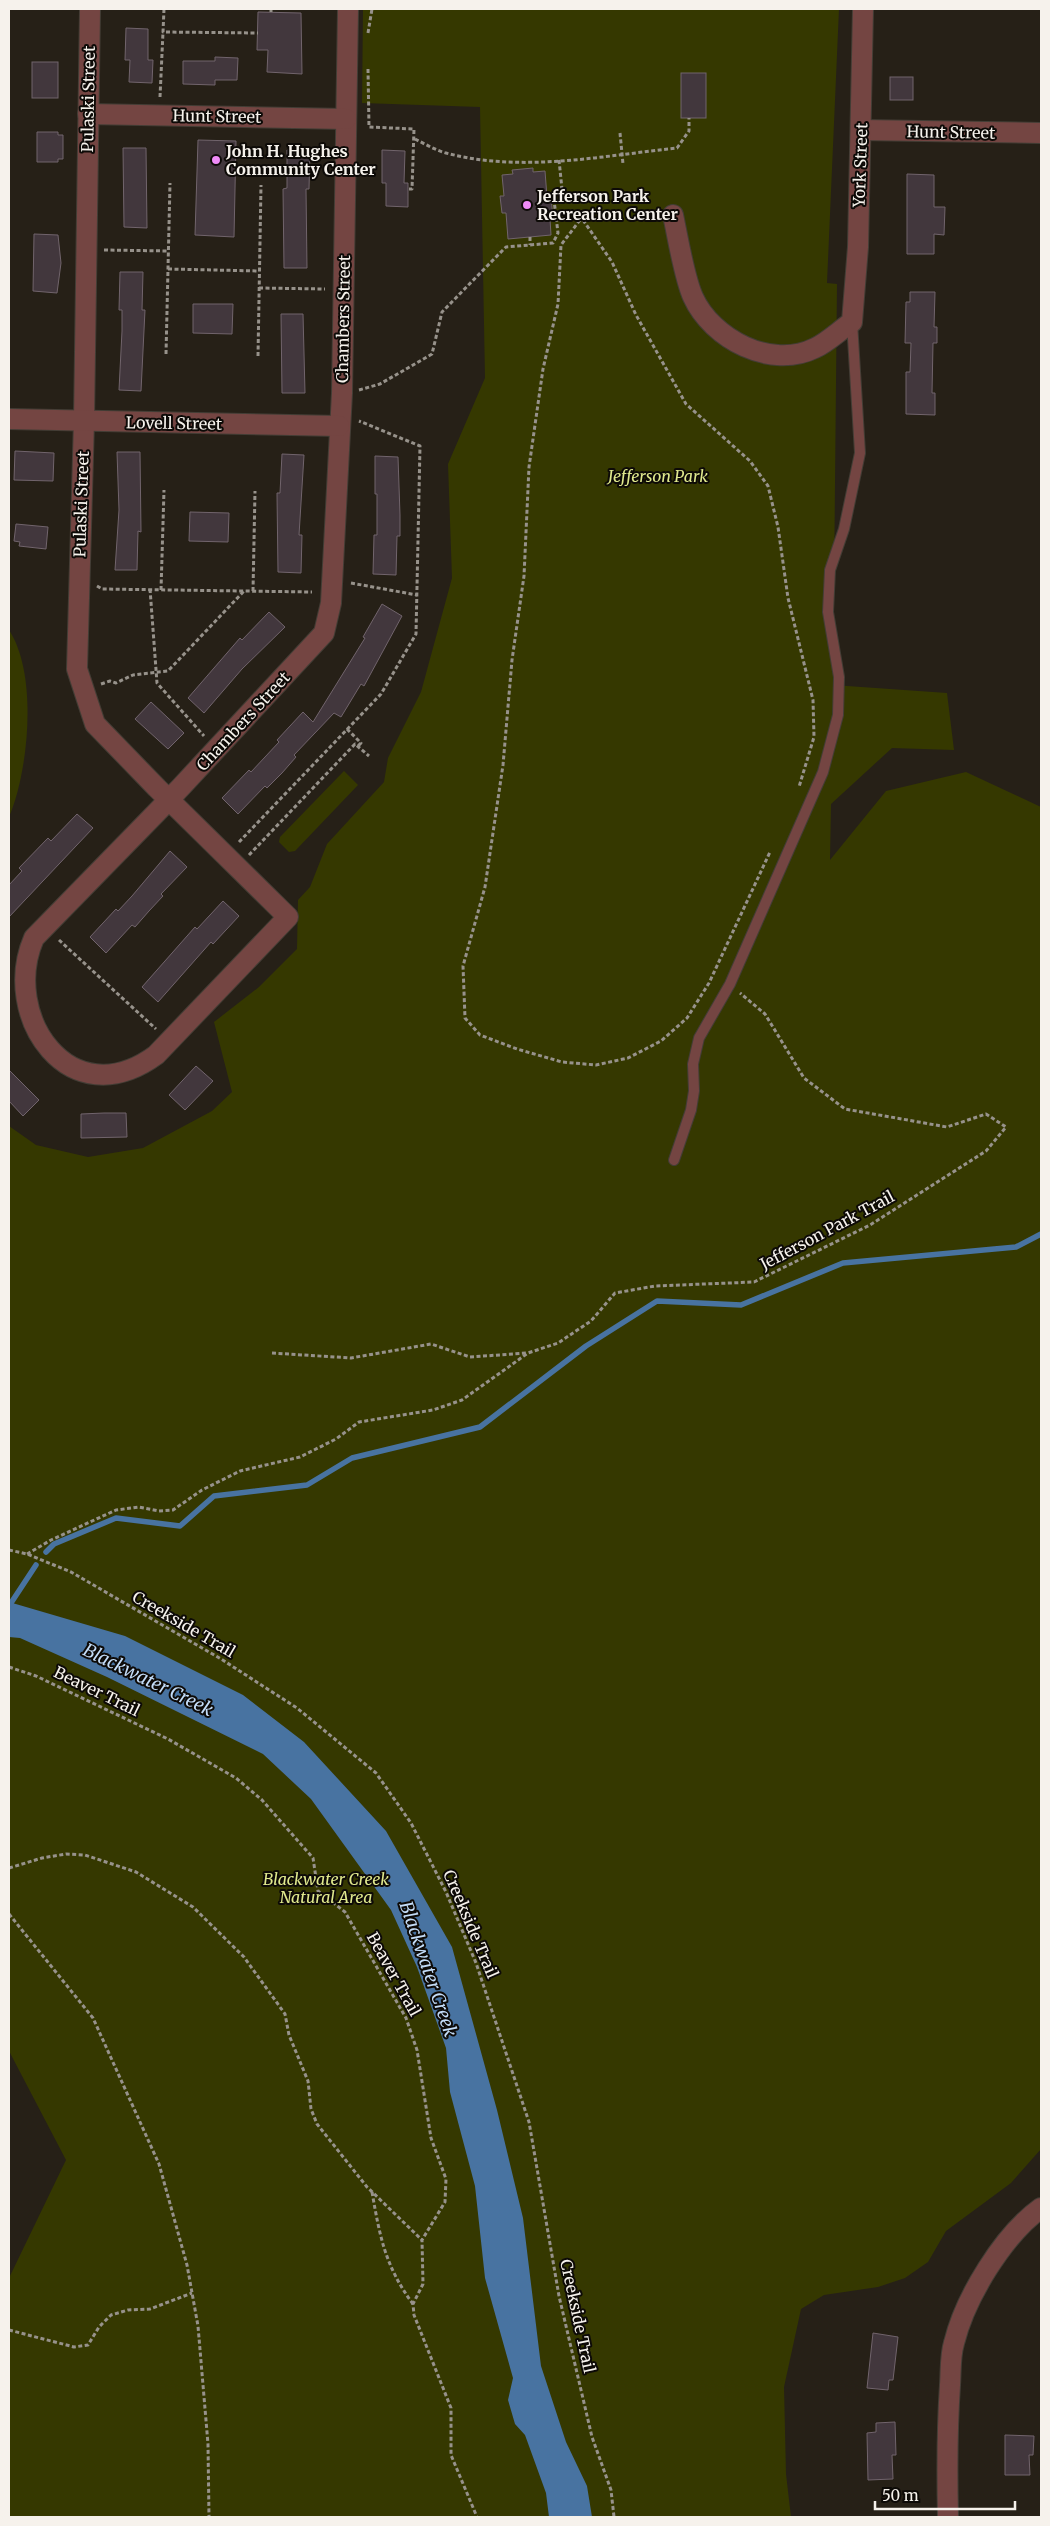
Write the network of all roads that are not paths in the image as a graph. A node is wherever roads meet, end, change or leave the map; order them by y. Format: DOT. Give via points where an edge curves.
graph roads {
  1 [pos="90,9"];
  2 [pos="348,9"];
  3 [pos="863,9"];
  4 [pos="88,114"];
  5 [pos="346,118"];
  6 [pos="861,130"];
  7 [pos="1041,133"];
  8 [pos="673,215"];
  9 [pos="852,322"];
  10 [pos="9,419"];
  11 [pos="84,421"];
  12 [pos="347,423"];
  13 [pos="169,800"];
  14 [pos="288,917"];
  15 [pos="674,1160"];
  16 [pos="1041,2208"];
  17 [pos="948,2517"];
  1 -- 4 [label="street, Pulaski Street"];
  2 -- 5 [label="street, Chambers Street"];
  3 -- 6 [label="street, York Street"];
  4 -- 5 [label="street, Hunt Street"];
  4 -- 11 [label="street, Pulaski Street"];
  5 -- 12 [label="street, Chambers Street"];
  6 -- 7 [label="street, Hunt Street"];
  6 -- 9 [label="street, York Street"];
  8 -- 9 [label="street" via="693,297 710,324 737,342 769,356 794,355 815,348"];
  9 -- 15 [label="lane" via="860,453 844,529 830,570 828,612 839,677 838,715 823,772 730,984 699,1038 693,1064 691,1110"];
  10 -- 11 [label="street, Lovell Street"];
  11 -- 12 [label="street, Lovell Street"];
  11 -- 13 [label="street, Pulaski Street" via="77,669 95,724"];
  12 -- 13 [label="street, Chambers Street" via="331,603 324,633"];
  13 -- 14 [label="street, Pulaski Street"];
  13 -- 14 [label="street, Chambers Street" via="25,949 16,975 15,1004 24,1031 42,1053 68,1070 91,1076 114,1075 144,1064"];
  16 -- 17 [label="street" via="1008,2241 985,2273 953,2344 947,2436"];
}
